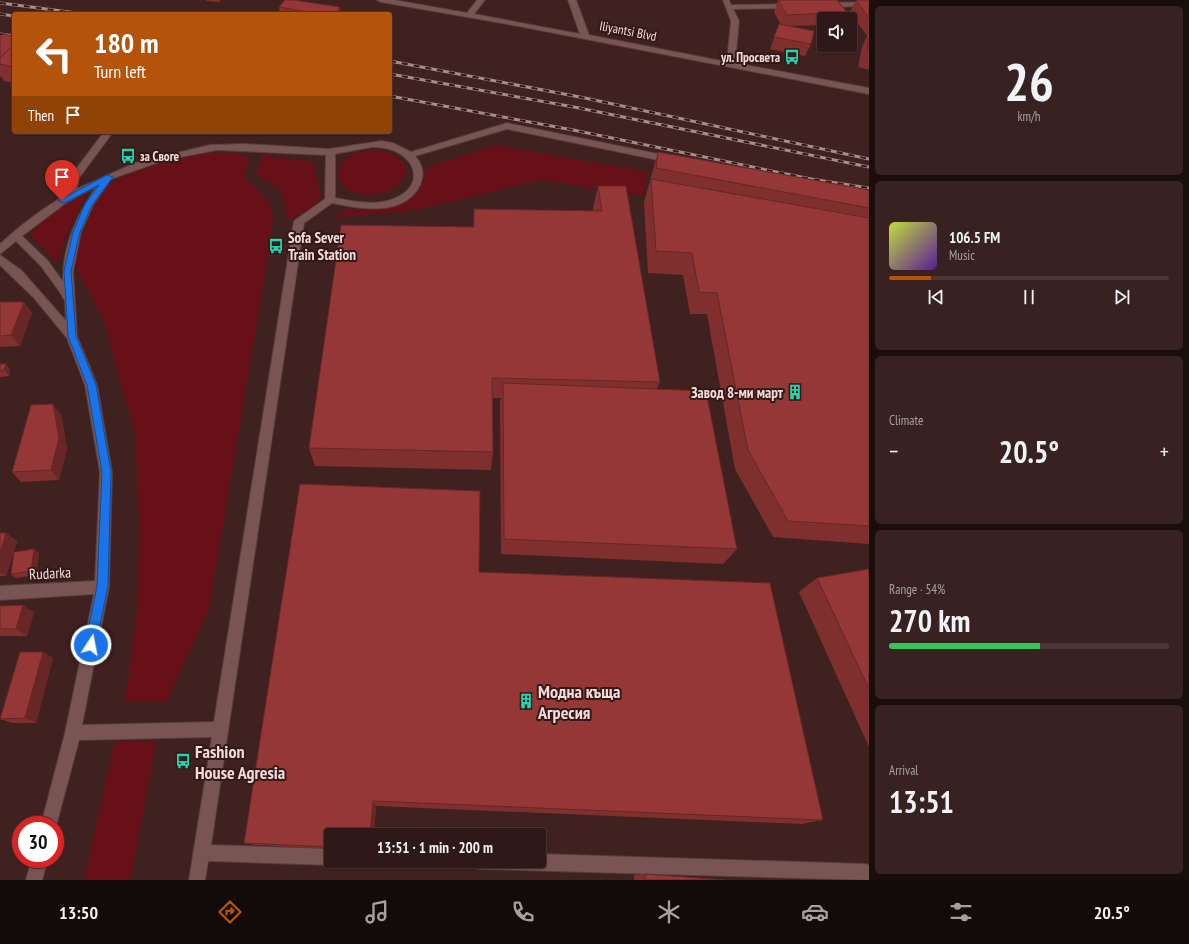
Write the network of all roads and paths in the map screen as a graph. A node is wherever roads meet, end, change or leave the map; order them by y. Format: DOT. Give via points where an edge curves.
graph roads {
  1 [pos="381,0"];
  2 [pos="481,0"];
  3 [pos="572,0"];
  4 [pos="728,3"];
  5 [pos="869,4"];
  6 [pos="799,5"];
  7 [pos="815,5"];
  8 [pos="469,15"];
  9 [pos="585,36"];
  10 [pos="731,64"];
  11 [pos="869,91"];
  12 [pos="107,134"];
  13 [pos="331,152"];
  14 [pos="410,155"];
  15 [pos="684,162"];
  16 [pos="109,177"];
  17 [pos="71,196"];
  18 [pos="330,200"];
  19 [pos="15,235"];
  20 [pos="0,250"];
  21 [pos="0,259"];
  22 [pos="70,302"];
  23 [pos="72,336"];
  24 [pos="102,586"];
  25 [pos="0,593"];
  26 [pos="220,729"];
  27 [pos="73,733"];
  28 [pos="51,816"];
  29 [pos="202,853"];
  30 [pos="324,857"];
  31 [pos="546,863"];
  32 [pos="37,868"];
  33 [pos="34,880"];
  34 [pos="197,880"];
  35 [pos="868,880"];
  1 -- 8 [label="street, Iliyantsi Blvd"];
  2 -- 8 [label="street"];
  3 -- 9 [label="street"];
  4 -- 6 [label="street"];
  4 -- 10 [label="street" via="735,21"];
  5 -- 7 [label="street"];
  8 -- 9 [label="street, Iliyantsi Blvd"];
  9 -- 10 [label="street, Iliyantsi Blvd"];
  10 -- 11 [label="street, Iliyantsi Blvd"];
  12 -- 17 [label="street" via="74,178"];
  13 -- 14 [label="street" via="368,143 399,148"];
  13 -- 16 [label="street" via="216,147 154,159"];
  13 -- 18 [label="street"];
  14 -- 15 [label="street" via="507,126"];
  14 -- 18 [label="street" via="419,168 418,183 410,193 397,201 371,207"];
  16 -- 17 [label="street"];
  16 -- 22 [label="street" via="89,204 76,232 68,271"];
  17 -- 19 [label="street" via="53,206"];
  18 -- 26 [label="street" via="299,221"];
  19 -- 20 [label="street"];
  19 -- 22 [label="street" via="40,256 57,278"];
  21 -- 23 [label="street" via="38,294"];
  22 -- 23 [label="street"];
  23 -- 24 [label="street" via="91,385 106,472"];
  24 -- 25 [label="street, Rudarka"];
  24 -- 27 [label="street"];
  26 -- 27 [label="street"];
  26 -- 29 [label="street"];
  27 -- 28 [label="street"];
  29 -- 30 [label="street"];
  29 -- 34 [label="street"];
  31 -- 35 [label="street" via="865,872"];
  32 -- 33 [label="street"];
}
